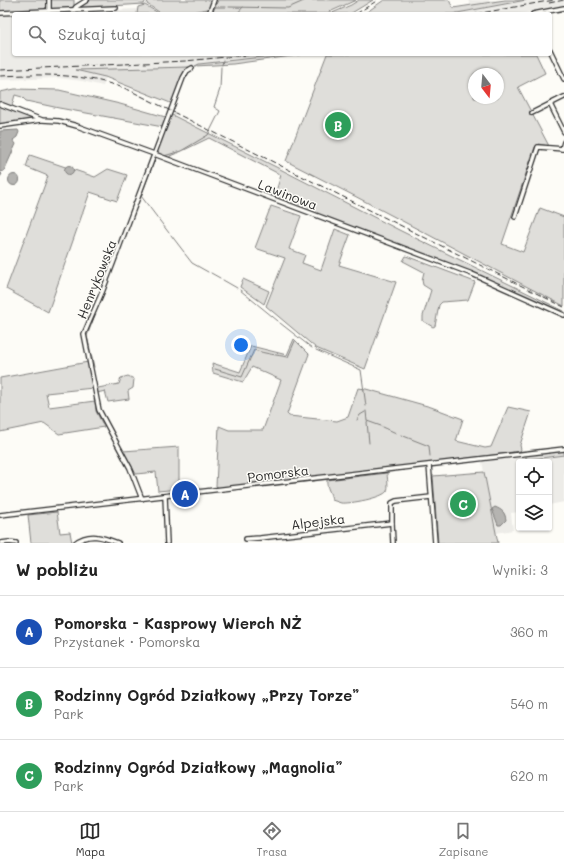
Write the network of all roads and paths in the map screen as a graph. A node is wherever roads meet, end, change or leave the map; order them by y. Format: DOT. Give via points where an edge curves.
graph roads {
  1 [pos="49,0"];
  2 [pos="87,0"];
  3 [pos="214,0"];
  4 [pos="116,8"];
  5 [pos="564,8"];
  6 [pos="74,10"];
  7 [pos="49,11"];
  8 [pos="24,12"];
  9 [pos="209,12"];
  10 [pos="543,12"];
  11 [pos="0,13"];
  12 [pos="12,13"];
  13 [pos="552,54"];
  14 [pos="192,68"];
  15 [pos="564,79"];
  16 [pos="564,97"];
  17 [pos="0,104"];
  18 [pos="550,104"];
  19 [pos="532,113"];
  20 [pos="42,120"];
  21 [pos="0,126"];
  22 [pos="564,132"];
  23 [pos="564,142"];
  24 [pos="563,149"];
  25 [pos="154,154"];
  26 [pos="515,217"];
  27 [pos="564,315"];
  28 [pos="564,448"];
  29 [pos="429,465"];
  30 [pos="165,496"];
  31 [pos="431,497"];
  32 [pos="142,499"];
  33 [pos="0,515"];
  34 [pos="392,523"];
  35 [pos="246,539"];
  36 [pos="1,543"];
  37 [pos="16,543"];
  38 [pos="75,543"];
  39 [pos="118,543"];
  40 [pos="167,543"];
  41 [pos="393,543"];
  42 [pos="435,543"];
  1 -- 7 [label="street"];
  2 -- 6 [label="street"];
  3 -- 9 [label="street"];
  4 -- 6 [label="street"];
  5 -- 10 [label="street"];
  6 -- 7 [label="street"];
  7 -- 8 [label="street"];
  11 -- 12 [label="street"];
  13 -- 15 [label="street"];
  14 -- 25 [label="street, Henrykowska" via="183,78"];
  16 -- 18 [label="street"];
  17 -- 20 [label="street, Lawinowa"];
  18 -- 19 [label="street"];
  18 -- 22 [label="street"];
  20 -- 21 [label="street"];
  20 -- 25 [label="street, Lawinowa" via="77,126"];
  23 -- 24 [label="street"];
  24 -- 26 [label="street" via="538,146"];
  25 -- 27 [label="street, Lawinowa" via="472,274"];
  25 -- 32 [label="street, Henrykowska" via="84,334 98,410 130,468"];
  28 -- 29 [label="street, Pomorska"];
  29 -- 30 [label="street, Pomorska"];
  29 -- 31 [label="street"];
  30 -- 32 [label="street, Pomorska"];
  30 -- 40 [label="street"];
  31 -- 34 [label="street" via="394,501 391,504"];
  31 -- 42 [label="street"];
  32 -- 33 [label="street, Pomorska"];
  34 -- 35 [label="street, Alpejska"];
  34 -- 41 [label="street"];
  36 -- 37 [label="street"];
  38 -- 39 [label="street" via="94,536"];
}
